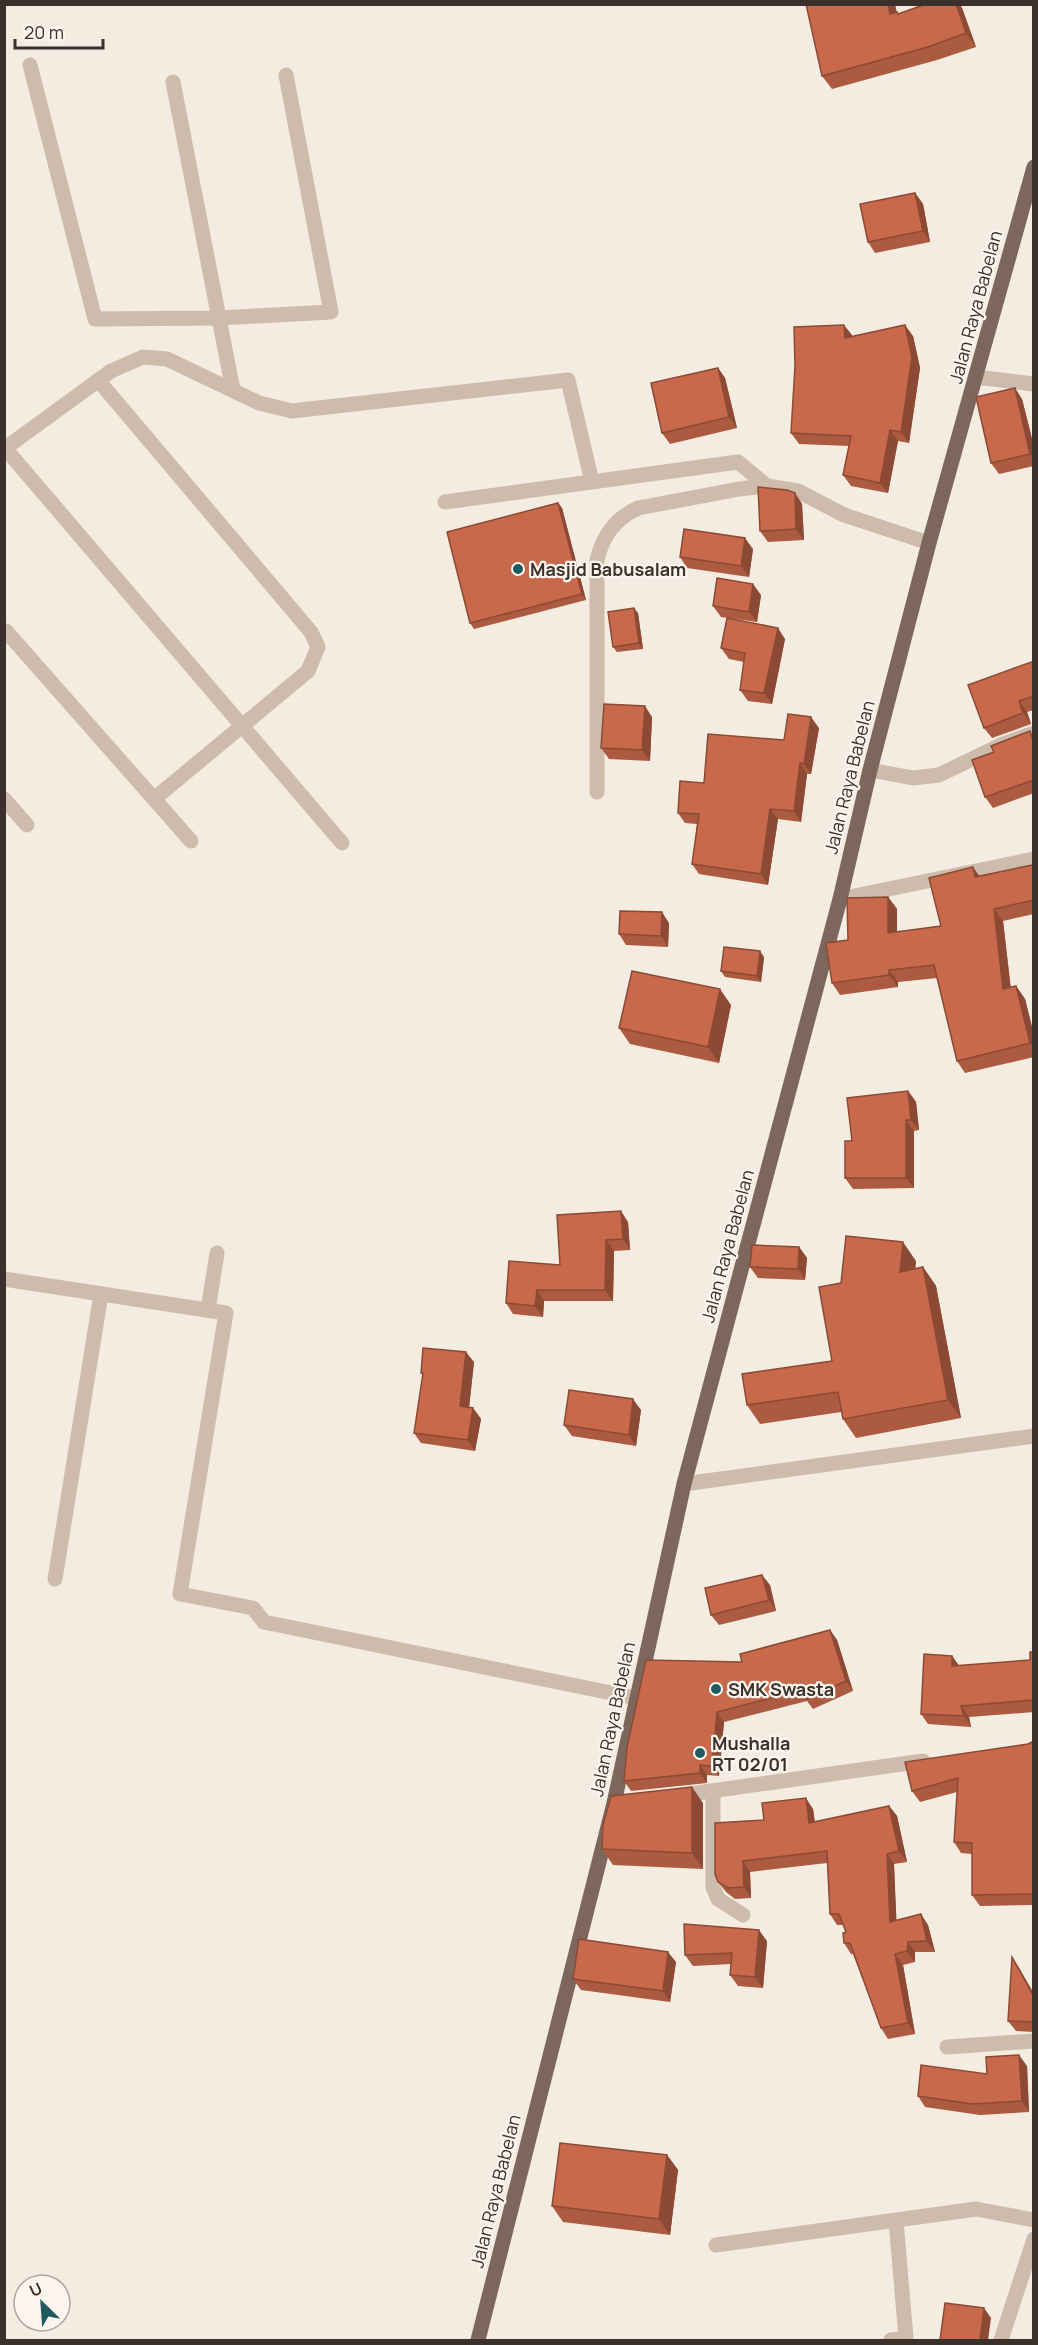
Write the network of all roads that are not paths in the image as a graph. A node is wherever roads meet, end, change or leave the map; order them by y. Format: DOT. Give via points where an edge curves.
graph roads {
  1 [pos="30,65"];
  2 [pos="286,75"];
  3 [pos="173,82"];
  4 [pos="1034,167"];
  5 [pos="219,318"];
  6 [pos="976,378"];
  7 [pos="98,380"];
  8 [pos="1034,384"];
  9 [pos="232,390"];
  10 [pos="5,448"];
  11 [pos="592,482"];
  12 [pos="766,486"];
  13 [pos="445,502"];
  14 [pos="929,543"];
  15 [pos="4,633"];
  16 [pos="242,725"];
  17 [pos="1034,733"];
  18 [pos="870,770"];
  19 [pos="597,792"];
  20 [pos="4,800"];
  21 [pos="154,800"];
  22 [pos="27,825"];
  23 [pos="191,841"];
  24 [pos="342,843"];
  25 [pos="1034,859"];
  26 [pos="840,899"];
  27 [pos="217,1253"];
  28 [pos="4,1279"];
  29 [pos="101,1294"];
  30 [pos="208,1310"];
  31 [pos="1034,1436"];
  32 [pos="684,1484"];
  33 [pos="55,1579"];
  34 [pos="636,1698"];
  35 [pos="942,1758"];
  36 [pos="713,1792"];
  37 [pos="658,1798"];
  38 [pos="743,1915"];
  39 [pos="1034,2041"];
  40 [pos="947,2047"];
  41 [pos="896,2220"];
  42 [pos="1034,2220"];
  43 [pos="1034,2240"];
  44 [pos="716,2244"];
  45 [pos="478,2340"];
  46 [pos="891,2340"];
  47 [pos="1001,2340"];
  1 -- 5 [label="street" via="95,319"];
  2 -- 5 [label="street" via="331,312"];
  3 -- 5 [label="street"];
  4 -- 6 [label="main road, Jalan Raya Babelan"];
  5 -- 9 [label="street"];
  6 -- 8 [label="street"];
  6 -- 14 [label="main road, Jalan Raya Babelan"];
  7 -- 9 [label="street" via="143,357 166,359"];
  7 -- 10 [label="street"];
  7 -- 16 [label="street" via="311,632 318,647 308,670"];
  9 -- 11 [label="street" via="259,403 292,411 568,380"];
  10 -- 16 [label="street"];
  11 -- 12 [label="street" via="738,462"];
  11 -- 13 [label="street"];
  12 -- 14 [label="street" via="798,491 844,515"];
  12 -- 19 [label="street" via="638,508 611,526 600,544"];
  14 -- 18 [label="main road, Jalan Raya Babelan"];
  15 -- 21 [label="street"];
  16 -- 21 [label="street"];
  16 -- 24 [label="street"];
  17 -- 18 [label="street" via="939,775 913,778"];
  18 -- 26 [label="main road, Jalan Raya Babelan"];
  20 -- 22 [label="street"];
  21 -- 23 [label="street"];
  25 -- 26 [label="street"];
  26 -- 32 [label="main road, Jalan Raya Babelan"];
  27 -- 30 [label="street"];
  28 -- 29 [label="street"];
  29 -- 30 [label="street"];
  29 -- 33 [label="street"];
  30 -- 34 [label="street" via="226,1313 180,1594 253,1608 264,1622"];
  31 -- 32 [label="street"];
  32 -- 34 [label="main road, Jalan Raya Babelan"];
  34 -- 45 [label="main road, Jalan Raya Babelan" via="619,1802"];
  35 -- 36 [label="street"];
  36 -- 37 [label="street"];
  36 -- 38 [label="street" via="713,1887 718,1899"];
  39 -- 40 [label="street"];
  41 -- 42 [label="street" via="976,2209"];
  41 -- 44 [label="street"];
  41 -- 46 [label="street" via="906,2338"];
  43 -- 47 [label="street"];
}
